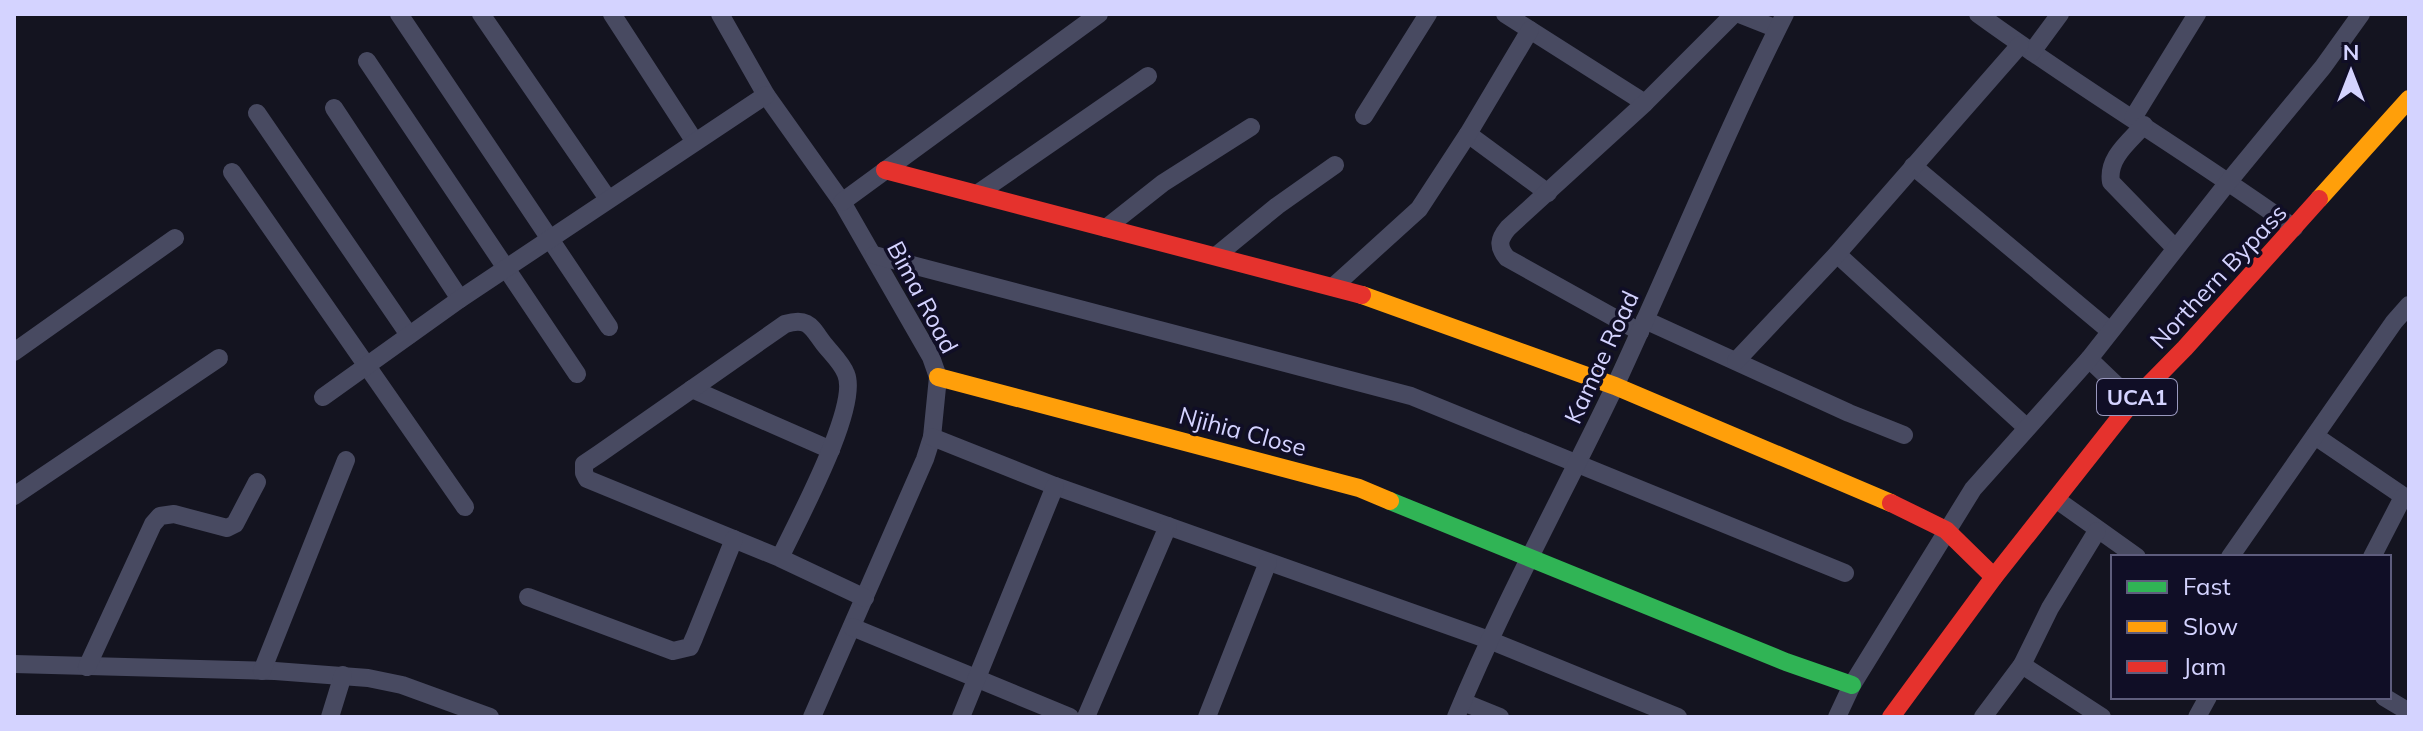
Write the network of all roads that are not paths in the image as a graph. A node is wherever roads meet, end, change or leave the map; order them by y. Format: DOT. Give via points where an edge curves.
graph roads {
  1 [pos="399,14"];
  2 [pos="481,14"];
  3 [pos="612,14"];
  4 [pos="720,14"];
  5 [pos="1099,14"];
  6 [pos="1428,14"];
  7 [pos="1505,14"];
  8 [pos="1737,14"];
  9 [pos="1978,14"];
  10 [pos="2060,14"];
  11 [pos="2197,14"];
  12 [pos="2361,14"];
  13 [pos="1781,22"];
  14 [pos="1530,30"];
  15 [pos="2026,48"];
  16 [pos="367,61"];
  17 [pos="1148,76"];
  18 [pos="766,95"];
  19 [pos="2409,99"];
  20 [pos="1645,103"];
  21 [pos="334,108"];
  22 [pos="257,113"];
  23 [pos="1364,116"];
  24 [pos="2138,122"];
  25 [pos="1251,127"];
  26 [pos="1468,134"];
  27 [pos="695,142"];
  28 [pos="1335,165"];
  29 [pos="1913,166"];
  30 [pos="885,170"];
  31 [pos="232,172"];
  32 [pos="2229,181"];
  33 [pos="1548,193"];
  34 [pos="977,194"];
  35 [pos="608,199"];
  36 [pos="842,202"];
  37 [pos="1106,228"];
  38 [pos="2294,228"];
  39 [pos="175,238"];
  40 [pos="551,239"];
  41 [pos="2175,248"];
  42 [pos="1837,254"];
  43 [pos="874,255"];
  44 [pos="1216,256"];
  45 [pos="506,268"];
  46 [pos="1333,287"];
  47 [pos="460,299"];
  48 [pos="2409,305"];
  49 [pos="1643,326"];
  50 [pos="609,327"];
  51 [pos="2110,331"];
  52 [pos="409,335"];
  53 [pos="14,352"];
  54 [pos="219,358"];
  55 [pos="2089,359"];
  56 [pos="1736,361"];
  57 [pos="366,368"];
  58 [pos="577,374"];
  59 [pos="938,377"];
  60 [pos="1615,386"];
  61 [pos="692,389"];
  62 [pos="323,397"];
  63 [pos="2133,401"];
  64 [pos="2026,427"];
  65 [pos="1904,435"];
  66 [pos="2315,436"];
  67 [pos="932,437"];
  68 [pos="831,450"];
  69 [pos="346,460"];
  70 [pos="1577,464"];
  71 [pos="257,482"];
  72 [pos="1055,486"];
  73 [pos="14,496"];
  74 [pos="2406,498"];
  75 [pos="2057,500"];
  76 [pos="465,507"];
  77 [pos="1168,526"];
  78 [pos="1946,530"];
  79 [pos="2097,531"];
  80 [pos="734,539"];
  81 [pos="2134,555"];
  82 [pos="2231,555"];
  83 [pos="2373,555"];
  84 [pos="1528,557"];
  85 [pos="780,558"];
  86 [pos="1268,562"];
  87 [pos="1845,573"];
  88 [pos="1994,577"];
  89 [pos="528,597"];
  90 [pos="865,598"];
  91 [pos="852,627"];
  92 [pos="1489,640"];
  93 [pos="14,664"];
  94 [pos="2022,665"];
  95 [pos="87,667"];
  96 [pos="262,671"];
  97 [pos="343,675"];
  98 [pos="977,679"];
  99 [pos="1852,685"];
  100 [pos="2207,699"];
  101 [pos="2387,699"];
  102 [pos="1460,709"];
  103 [pos="2409,712"];
  104 [pos="1842,716"];
  105 [pos="330,717"];
  106 [pos="490,717"];
  107 [pos="812,717"];
  108 [pos="961,717"];
  109 [pos="1070,717"];
  110 [pos="1086,717"];
  111 [pos="1207,717"];
  112 [pos="1500,717"];
  113 [pos="1678,717"];
  114 [pos="1891,717"];
  115 [pos="1983,717"];
  116 [pos="2102,717"];
  117 [pos="2197,717"];
  1 -- 40 [label="street"];
  2 -- 35 [label="street"];
  3 -- 27 [label="street"];
  4 -- 18 [label="street, Bima Road"];
  5 -- 30 [label="street"];
  6 -- 23 [label="street"];
  7 -- 14 [label="street"];
  8 -- 13 [label="street"];
  8 -- 20 [label="street"];
  9 -- 15 [label="street"];
  10 -- 15 [label="street"];
  11 -- 24 [label="street"];
  12 -- 32 [label="street"];
  13 -- 49 [label="street, Kamae Road"];
  14 -- 20 [label="street"];
  14 -- 26 [label="street"];
  15 -- 24 [label="street"];
  15 -- 29 [label="street"];
  16 -- 45 [label="street"];
  17 -- 34 [label="street"];
  18 -- 27 [label="street"];
  18 -- 36 [label="street, Bima Road"];
  19 -- 38 [label="street, Northern Bypass / UCA1"];
  20 -- 33 [label="street"];
  21 -- 47 [label="street"];
  22 -- 52 [label="street"];
  24 -- 32 [label="street"];
  24 -- 41 [label="street" via="2112,163 2111,182"];
  25 -- 37 [label="street" via="1163,183"];
  26 -- 33 [label="street"];
  26 -- 46 [label="street" via="1419,209"];
  27 -- 35 [label="street"];
  28 -- 44 [label="street"];
  29 -- 42 [label="street"];
  29 -- 51 [label="street"];
  30 -- 34 [label="street"];
  30 -- 36 [label="street"];
  31 -- 57 [label="street"];
  32 -- 38 [label="street"];
  32 -- 41 [label="street"];
  33 -- 49 [label="street" via="1501,236 1500,250"];
  34 -- 37 [label="street"];
  35 -- 40 [label="street"];
  36 -- 43 [label="street, Bima Road"];
  37 -- 44 [label="street"];
  38 -- 63 [label="street, Northern Bypass / UCA1"];
  39 -- 53 [label="street"];
  40 -- 45 [label="street"];
  40 -- 50 [label="street"];
  41 -- 51 [label="street"];
  42 -- 56 [label="street"];
  42 -- 64 [label="street"];
  43 -- 59 [label="street, Bima Road"];
  43 -- 70 [label="street" via="1411,396"];
  44 -- 46 [label="street"];
  45 -- 47 [label="street"];
  45 -- 58 [label="street"];
  46 -- 60 [label="street"];
  47 -- 52 [label="street"];
  48 -- 66 [label="street"];
  49 -- 56 [label="street"];
  49 -- 60 [label="street, Kamae Road"];
  51 -- 55 [label="street"];
  52 -- 57 [label="street"];
  54 -- 73 [label="street"];
  55 -- 63 [label="street"];
  55 -- 64 [label="street"];
  56 -- 65 [label="street"];
  57 -- 62 [label="street"];
  57 -- 76 [label="street"];
  59 -- 67 [label="street, Bima Road"];
  59 -- 84 [label="street, Njihia Close" via="1333,480"];
  60 -- 70 [label="street, Kamae Road"];
  60 -- 78 [label="street"];
  61 -- 68 [label="street"];
  61 -- 68 [label="street" via="785,324 808,323 846,374 846,409"];
  61 -- 80 [label="street" via="584,464 584,473 587,479"];
  63 -- 75 [label="street, Northern Bypass / UCA1"];
  64 -- 78 [label="street"];
  66 -- 74 [label="street"];
  66 -- 82 [label="street"];
  67 -- 72 [label="street"];
  67 -- 90 [label="street, Bima Road"];
  68 -- 85 [label="street"];
  69 -- 96 [label="street"];
  70 -- 84 [label="street, Kamae Road"];
  70 -- 87 [label="street"];
  71 -- 95 [label="street" via="235,524 227,528 174,514 160,516"];
  72 -- 77 [label="street"];
  72 -- 98 [label="street"];
  74 -- 83 [label="street"];
  75 -- 79 [label="street"];
  75 -- 88 [label="street, Northern Bypass / UCA1"];
  77 -- 86 [label="street"];
  77 -- 110 [label="street"];
  78 -- 88 [label="street"];
  78 -- 99 [label="street"];
  79 -- 81 [label="street"];
  79 -- 94 [label="street"];
  80 -- 85 [label="street"];
  80 -- 89 [label="street" via="690,647 682,650"];
  84 -- 92 [label="street, Kamae Road"];
  84 -- 99 [label="street, Njihia Close"];
  85 -- 90 [label="street"];
  86 -- 92 [label="street"];
  86 -- 111 [label="street"];
  88 -- 114 [label="street, Northern Bypass / UCA1"];
  90 -- 91 [label="street, Bima Road"];
  91 -- 98 [label="street"];
  91 -- 107 [label="street, Bima Road"];
  92 -- 102 [label="street, Kamae Road"];
  92 -- 113 [label="street"];
  93 -- 95 [label="street"];
  94 -- 115 [label="street"];
  94 -- 116 [label="street"];
  95 -- 96 [label="street"];
  96 -- 97 [label="street"];
  97 -- 105 [label="street"];
  97 -- 106 [label="street" via="402,685"];
  98 -- 108 [label="street"];
  98 -- 109 [label="street"];
  99 -- 104 [label="street"];
  100 -- 117 [label="street"];
  101 -- 103 [label="street"];
  102 -- 112 [label="street"];
}
